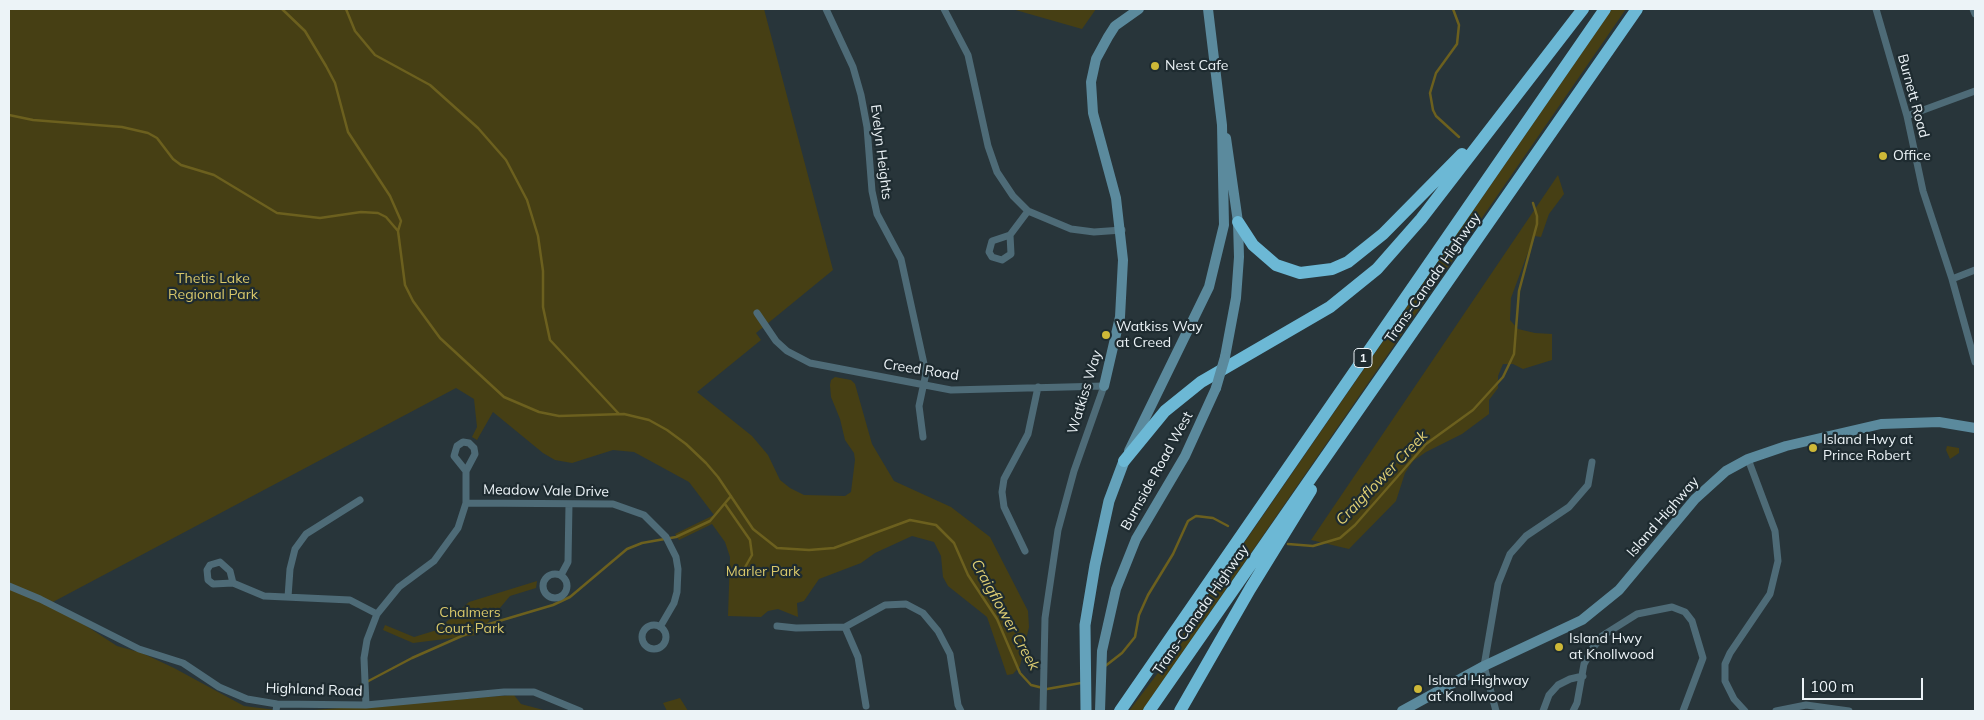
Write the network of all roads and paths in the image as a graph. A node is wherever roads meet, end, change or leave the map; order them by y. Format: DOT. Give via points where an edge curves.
graph roads {
  1 [pos="826,9"];
  2 [pos="944,9"];
  3 [pos="1139,9"];
  4 [pos="1208,9"];
  5 [pos="1583,9"];
  6 [pos="1605,9"];
  7 [pos="1637,9"];
  8 [pos="1876,9"];
  9 [pos="1973,9"];
  10 [pos="1975,14"];
  11 [pos="1975,91"];
  12 [pos="1515,97"];
  13 [pos="1907,116"];
  14 [pos="1222,125"];
  15 [pos="1028,211"];
  16 [pos="1238,222"];
  17 [pos="1122,230"];
  18 [pos="1010,235"];
  19 [pos="1975,270"];
  20 [pos="1952,279"];
  21 [pos="757,313"];
  22 [pos="1975,362"];
  23 [pos="922,386"];
  24 [pos="1104,386"];
  25 [pos="1038,387"];
  26 [pos="1351,424"];
  27 [pos="1975,428"];
  28 [pos="924,437"];
  29 [pos="1748,459"];
  30 [pos="1124,460"];
  31 [pos="1592,462"];
  32 [pos="466,471"];
  33 [pos="360,500"];
  34 [pos="466,503"];
  35 [pos="569,504"];
  36 [pos="1025,551"];
  37 [pos="561,575"];
  38 [pos="233,582"];
  39 [pos="9,586"];
  40 [pos="288,597"];
  41 [pos="377,614"];
  42 [pos="777,626"];
  43 [pos="660,627"];
  44 [pos="845,627"];
  45 [pos="1484,666"];
  46 [pos="1582,676"];
  47 [pos="366,705"];
  48 [pos="866,706"];
  49 [pos="1100,706"];
  50 [pos="276,708"];
  51 [pos="1043,708"];
  52 [pos="1122,709"];
  53 [pos="580,711"];
  54 [pos="961,711"];
  55 [pos="1086,711"];
  56 [pos="1149,711"];
  57 [pos="1180,711"];
  58 [pos="1402,711"];
  59 [pos="1496,711"];
  60 [pos="1543,711"];
  61 [pos="1573,711"];
  62 [pos="1682,711"];
  63 [pos="1745,711"];
  64 [pos="1776,711"];
  65 [pos="1849,711"];
  1 -- 23 [label="street, Evelyn Heights" via="853,67 861,95 872,191 877,214 900,259 904,274 926,373"];
  2 -- 15 [label="street" via="968,55 997,172"];
  3 -- 17 [label="street, Watkiss Way" via="1115,26 1096,59 1091,82 1093,113"];
  4 -- 14 [label="street, Burnside Road West"];
  5 -- 12 [label="highway"];
  6 -- 52 [label="highway, Trans-Canada Highway / 1"];
  7 -- 26 [label="highway, Trans-Canada Highway / 1"];
  8 -- 13 [label="street, Burnett Road"];
  9 -- 10 [label="street"];
  11 -- 13 [label="street"];
  12 -- 16 [label="highway" via="1431,187 1383,234 1348,262 1317,273 1287,270 1263,257"];
  12 -- 30 [label="highway" via="1421,219 1377,269 1330,308 1201,382 1165,411"];
  13 -- 20 [label="street, Burnett Road" via="1923,191"];
  14 -- 16 [label="street, Burnside Road West" via="1230,150"];
  14 -- 30 [label="street, Burnside Road West" via="1224,225 1209,288"];
  15 -- 17 [label="street" via="1071,229 1094,232"];
  15 -- 18 [label="street"];
  16 -- 49 [label="street, Burnside Road West, bridge" via="1236,298 1225,357 1216,388 1185,456 1136,539 1116,589 1102,651"];
  17 -- 24 [label="street, Watkiss Way" via="1120,317"];
  19 -- 20 [label="street"];
  20 -- 22 [label="street, Burnett Road"];
  21 -- 23 [label="street, Creed Road" via="776,341 810,363"];
  23 -- 25 [label="street, Creed Road" via="951,390"];
  23 -- 28 [label="street, Evelyn Heights" via="919,406"];
  24 -- 25 [label="street, Creed Road"];
  24 -- 51 [label="street, Watkiss Way" via="1074,471 1058,530 1045,618"];
  25 -- 36 [label="street" via="1028,434 1004,479 1002,492 1004,507"];
  26 -- 56 [label="highway, Trans-Canada Highway / 1"];
  26 -- 57 [label="highway"];
  27 -- 29 [label="street, Island Highway" via="1939,422 1881,424 1786,446"];
  29 -- 45 [label="street, Island Highway" via="1726,471 1705,489 1619,590 1582,620"];
  29 -- 63 [label="street" via="1775,531 1778,561 1770,594 1726,664 1725,681"];
  30 -- 55 [label="main road, Burnside Road West" via="1110,501 1085,625"];
  31 -- 45 [label="street" via="1588,485 1569,507 1526,536 1510,554 1498,584"];
  32 -- 34 [label="street"];
  33 -- 40 [label="street" via="306,534 295,549"];
  34 -- 35 [label="street, Meadow Vale Drive"];
  34 -- 41 [label="street" via="458,528 434,561 399,587"];
  35 -- 37 [label="street" via="568,562"];
  35 -- 43 [label="street, Meadow Vale Drive" via="613,504 629,508 649,518 666,536 676,557 679,580 674,603"];
  38 -- 40 [label="street" via="264,596"];
  39 -- 50 [label="street, Highland Road" via="40,598 139,649 183,663 218,688"];
  40 -- 41 [label="street" via="350,600"];
  41 -- 47 [label="street" via="364,658"];
  42 -- 44 [label="street"];
  44 -- 48 [label="street" via="858,657"];
  44 -- 54 [label="street" via="885,605 906,604 923,613 938,631 950,654"];
  45 -- 58 [label="street, Island Highway"];
  45 -- 59 [label="street"];
  46 -- 60 [label="street" via="1558,685 1549,695"];
  46 -- 61 [label="street"];
  46 -- 62 [label="street" via="1584,664 1602,636 1637,614 1672,607 1685,612 1692,621 1703,658"];
  47 -- 50 [label="street, Highland Road"];
  47 -- 53 [label="street, Highland Road" via="534,692"];
  64 -- 65 [label="street" via="1806,705"];
}
